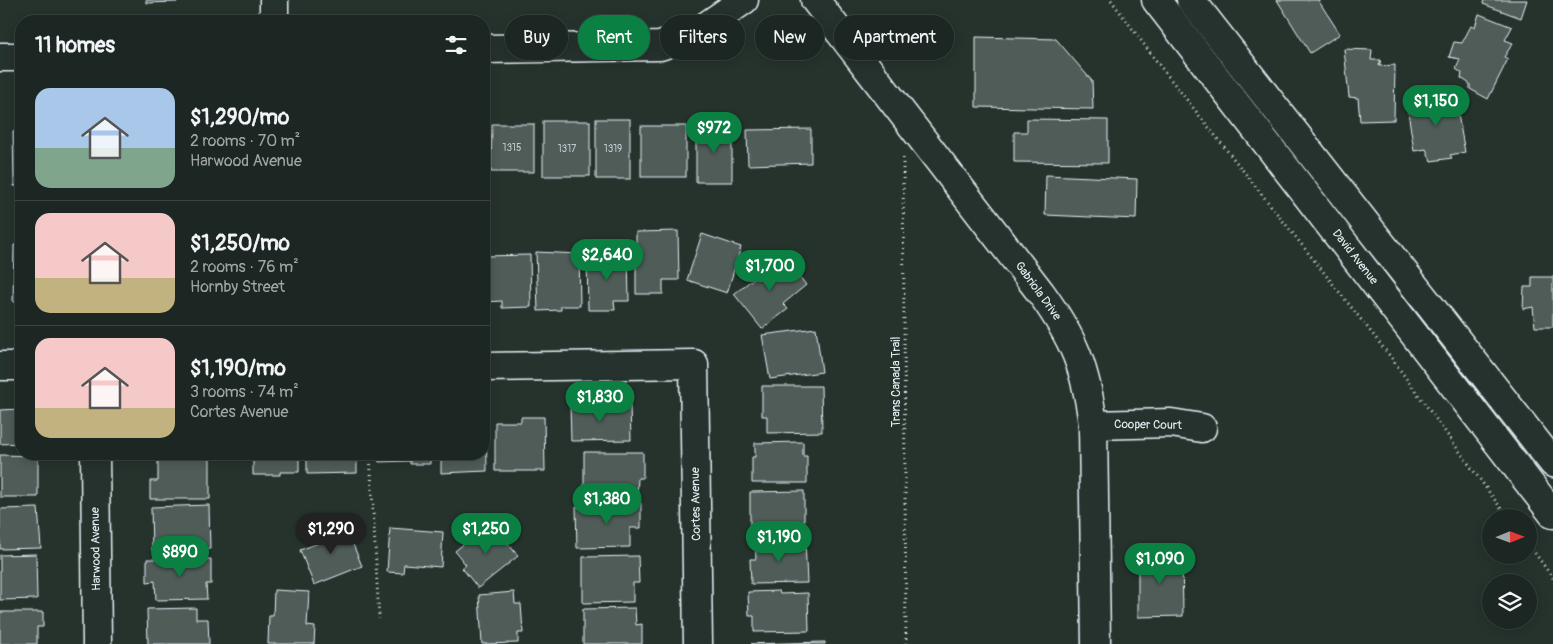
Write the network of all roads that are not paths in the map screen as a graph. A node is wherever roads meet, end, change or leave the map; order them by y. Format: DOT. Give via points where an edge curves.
graph roads {
  1 [pos="274,0"];
  2 [pos="744,0"];
  3 [pos="815,0"];
  4 [pos="1156,0"];
  5 [pos="1191,0"];
  6 [pos="274,15"];
  7 [pos="490,50"];
  8 [pos="15,57"];
  9 [pos="0,58"];
  10 [pos="0,366"];
  11 [pos="15,366"];
  12 [pos="490,367"];
  13 [pos="1092,425"];
  14 [pos="1202,428"];
  15 [pos="95,460"];
  16 [pos="1553,463"];
  17 [pos="1553,514"];
  18 [pos="97,644"];
  19 [pos="698,644"];
  20 [pos="1096,644"];
  1 -- 6 [label="street"];
  2 -- 7 [label="street" via="693,35 660,46"];
  3 -- 13 [label="street, Gabriola Drive" via="1057,315 1080,360"];
  4 -- 17 [label="street, David Avenue"];
  5 -- 16 [label="street"];
  8 -- 9 [label="street"];
  10 -- 11 [label="street"];
  12 -- 19 [label="street, Cortes Avenue" via="694,364"];
  13 -- 14 [label="street, Cooper Court" via="1171,424"];
  13 -- 20 [label="street, Gabriola Drive"];
  15 -- 18 [label="street, Harwood Avenue"];
}
